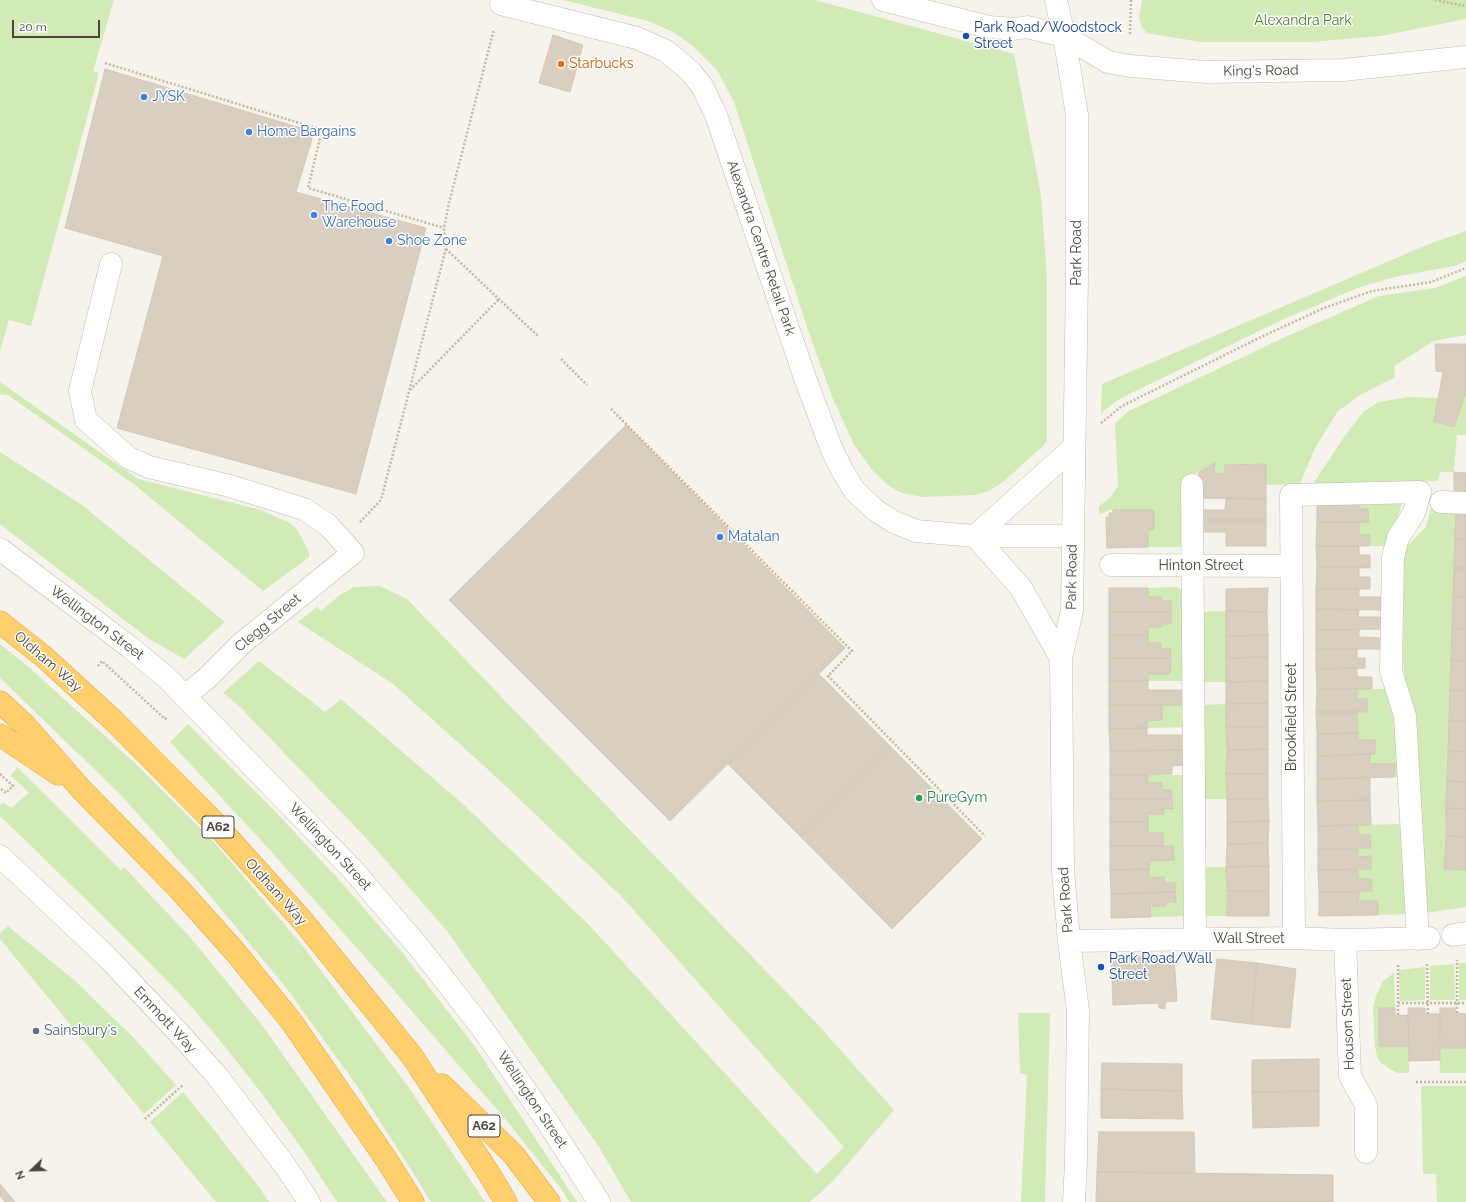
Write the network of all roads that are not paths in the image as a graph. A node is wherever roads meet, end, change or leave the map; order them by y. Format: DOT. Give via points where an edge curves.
graph roads {
  1 [pos="883,0"];
  2 [pos="1056,0"];
  3 [pos="498,13"];
  4 [pos="1064,36"];
  5 [pos="1466,57"];
  6 [pos="111,264"];
  7 [pos="1074,447"];
  8 [pos="1192,485"];
  9 [pos="1441,502"];
  10 [pos="1466,503"];
  11 [pos="975,536"];
  12 [pos="1073,536"];
  13 [pos="0,549"];
  14 [pos="1111,565"];
  15 [pos="1192,566"];
  16 [pos="1291,566"];
  17 [pos="0,622"];
  18 [pos="1061,658"];
  19 [pos="185,696"];
  20 [pos="0,702"];
  21 [pos="0,735"];
  22 [pos="81,789"];
  23 [pos="2,861"];
  24 [pos="1294,938"];
  25 [pos="1195,939"];
  26 [pos="1069,940"];
  27 [pos="1345,940"];
  28 [pos="1425,946"];
  29 [pos="412,1056"];
  30 [pos="1366,1152"];
  31 [pos="309,1202"];
  32 [pos="412,1202"];
  33 [pos="506,1202"];
  34 [pos="549,1202"];
  35 [pos="599,1202"];
  36 [pos="1074,1202"];
  1 -- 4 [label="street, King's Road" via="989,27 1014,29 1027,26"];
  2 -- 4 [label="street, Park Road"];
  3 -- 11 [label="street, Alexandra Centre Retail Park" via="637,38 666,51 690,71 702,86 716,115 805,378 832,450 854,490 875,510 916,532"];
  4 -- 5 [label="street, King's Road" via="1108,62 1206,72 1343,70"];
  4 -- 7 [label="street, Park Road" via="1077,116"];
  6 -- 19 [label="street, Clegg Street" via="80,391 86,420 130,458 149,467 230,486 304,509 328,525 353,553 241,644"];
  7 -- 11 [label="street"];
  7 -- 12 [label="street, Park Road"];
  8 -- 15 [label="street"];
  9 -- 10 [label="street"];
  11 -- 12 [label="street, Alexandra Centre Retail Park"];
  11 -- 18 [label="street" via="1020,588"];
  12 -- 18 [label="street, Park Road" via="1072,611"];
  13 -- 19 [label="street, Wellington Street" via="131,648"];
  14 -- 15 [label="street, Hinton Street"];
  15 -- 16 [label="street, Hinton Street"];
  15 -- 25 [label="street"];
  16 -- 24 [label="street, Brookfield Street"];
  16 -- 28 [label="street, Brookfield Street" via="1291,495 1420,492 1414,513 1398,538 1393,558 1391,671 1405,716"];
  17 -- 29 [label="highway, Oldham Way / A62" via="43,656 113,720 212,821 302,920"];
  18 -- 26 [label="street, Park Road" via="1063,870"];
  19 -- 35 [label="street, Wellington Street" via="353,870 422,951 482,1028"];
  20 -- 22 [label="highway" via="25,725"];
  21 -- 22 [label="highway"];
  22 -- 32 [label="highway" via="179,889 237,954 291,1021 386,1159"];
  23 -- 31 [label="street, Emmott Way" via="107,956 183,1038 218,1078 286,1167"];
  24 -- 25 [label="street, Wall Street"];
  24 -- 27 [label="street, Wall Street"];
  25 -- 26 [label="street, Wall Street"];
  26 -- 36 [label="street, Park Road" via="1078,1012"];
  27 -- 28 [label="street, Wall Street"];
  27 -- 30 [label="street, Houson Street" via="1350,1076 1366,1105"];
  29 -- 33 [label="highway, Oldham Way / A62"];
  29 -- 34 [label="highway, A62" via="513,1154"];
}
